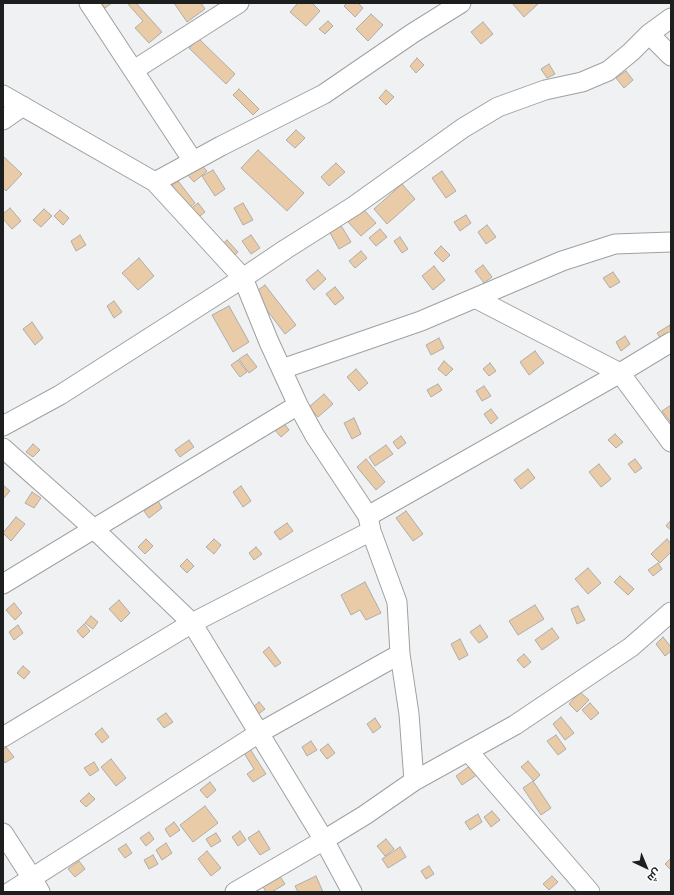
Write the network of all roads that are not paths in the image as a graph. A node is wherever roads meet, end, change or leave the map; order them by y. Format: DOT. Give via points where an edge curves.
graph roads {
  1 [pos="89,3"];
  2 [pos="239,3"];
  3 [pos="461,3"];
  4 [pos="671,18"];
  5 [pos="650,34"];
  6 [pos="671,56"];
  7 [pos="134,70"];
  8 [pos="3,95"];
  9 [pos="23,106"];
  10 [pos="3,120"];
  11 [pos="194,161"];
  12 [pos="155,182"];
  13 [pos="671,242"];
  14 [pos="243,278"];
  15 [pos="475,298"];
  16 [pos="671,342"];
  17 [pos="282,369"];
  18 [pos="620,374"];
  19 [pos="298,405"];
  20 [pos="3,426"];
  21 [pos="671,442"];
  22 [pos="3,448"];
  23 [pos="370,524"];
  24 [pos="94,529"];
  25 [pos="3,584"];
  26 [pos="671,612"];
  27 [pos="192,623"];
  28 [pos="400,654"];
  29 [pos="259,733"];
  30 [pos="3,737"];
  31 [pos="468,751"];
  32 [pos="414,781"];
  33 [pos="3,833"];
  34 [pos="324,840"];
  35 [pos="36,885"];
  36 [pos="10,892"];
  37 [pos="235,892"];
  38 [pos="352,892"];
  39 [pos="590,892"];
  1 -- 7 [label="street"];
  2 -- 7 [label="street"];
  3 -- 11 [label="street" via="324,94"];
  4 -- 5 [label="street"];
  5 -- 6 [label="street"];
  5 -- 14 [label="street" via="608,71 582,82 545,90 498,107 463,128 354,206"];
  7 -- 11 [label="street"];
  8 -- 9 [label="street"];
  9 -- 10 [label="street"];
  9 -- 12 [label="street"];
  11 -- 12 [label="street"];
  12 -- 14 [label="street"];
  13 -- 15 [label="street" via="615,244 562,261"];
  14 -- 17 [label="street"];
  14 -- 20 [label="street" via="60,395"];
  15 -- 17 [label="street" via="422,321"];
  15 -- 18 [label="street"];
  16 -- 18 [label="street"];
  17 -- 19 [label="street"];
  18 -- 21 [label="street"];
  18 -- 23 [label="street"];
  19 -- 23 [label="street"];
  19 -- 24 [label="street"];
  22 -- 24 [label="street"];
  23 -- 27 [label="street"];
  23 -- 28 [label="street" via="398,602"];
  24 -- 25 [label="street"];
  24 -- 27 [label="street"];
  26 -- 31 [label="street" via="631,647 515,725"];
  27 -- 29 [label="street"];
  27 -- 30 [label="street"];
  28 -- 29 [label="street"];
  28 -- 32 [label="street" via="409,714"];
  29 -- 34 [label="street"];
  29 -- 35 [label="street"];
  31 -- 32 [label="street"];
  31 -- 39 [label="street"];
  32 -- 34 [label="street"];
  33 -- 35 [label="street"];
  34 -- 37 [label="street"];
  34 -- 38 [label="street"];
  35 -- 36 [label="street"];
}
